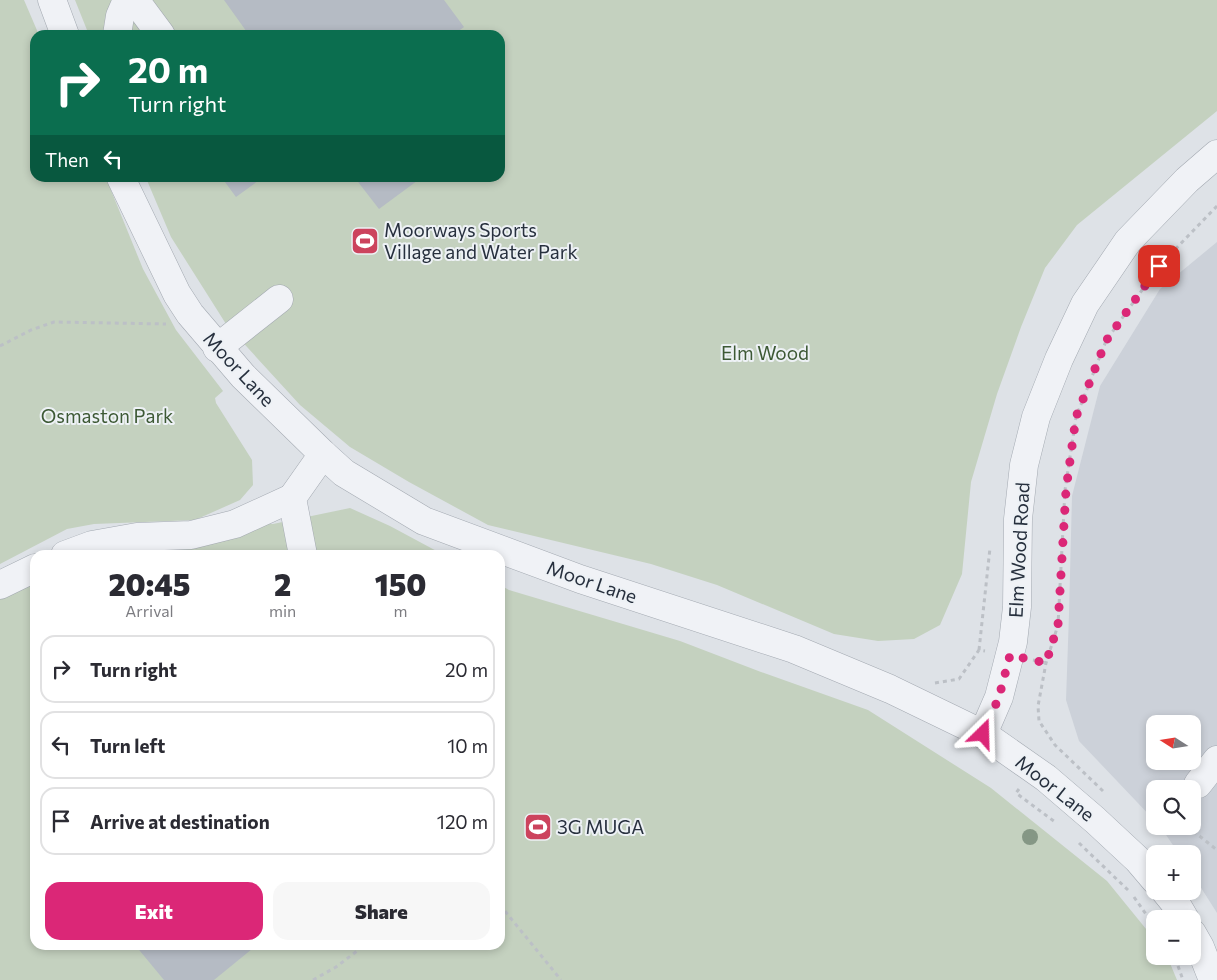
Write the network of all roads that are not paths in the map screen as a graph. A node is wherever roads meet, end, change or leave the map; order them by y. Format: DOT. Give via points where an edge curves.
graph roads {
  1 [pos="52,0"];
  2 [pos="127,0"];
  3 [pos="135,0"];
  4 [pos="63,30"];
  5 [pos="118,30"];
  6 [pos="157,30"];
  7 [pos="1217,154"];
  8 [pos="123,182"];
  9 [pos="279,299"];
  10 [pos="217,348"];
  11 [pos="322,454"];
  12 [pos="292,498"];
  13 [pos="77,550"];
  14 [pos="302,550"];
  15 [pos="502,550"];
  16 [pos="505,551"];
  17 [pos="30,570"];
  18 [pos="0,585"];
  19 [pos="983,734"];
  20 [pos="1217,760"];
  21 [pos="1201,780"];
  22 [pos="1146,869"];
  23 [pos="1201,950"];
  24 [pos="1213,980"];
  1 -- 4 [label="street"];
  2 -- 5 [label="street"];
  3 -- 6 [label="street"];
  7 -- 19 [label="street, Elm Wood Road" via="1186,180 1128,241 1085,304 1059,359 1036,417 1024,465 1018,519 1017,607 1010,655 999,697"];
  8 -- 10 [label="street, Moor Lane" via="177,294"];
  9 -- 10 [label="street"];
  10 -- 11 [label="street, Moor Lane"];
  11 -- 12 [label="street"];
  11 -- 15 [label="street, Moor Lane" via="344,473 424,521"];
  12 -- 13 [label="street" via="235,524 191,535 136,537 92,544"];
  12 -- 14 [label="street"];
  16 -- 19 [label="street, Moor Lane" via="794,649 890,689"];
  17 -- 18 [label="street"];
  19 -- 22 [label="street, Moor Lane" via="1046,778"];
  20 -- 21 [label="street"];
  23 -- 24 [label="street"];
}
